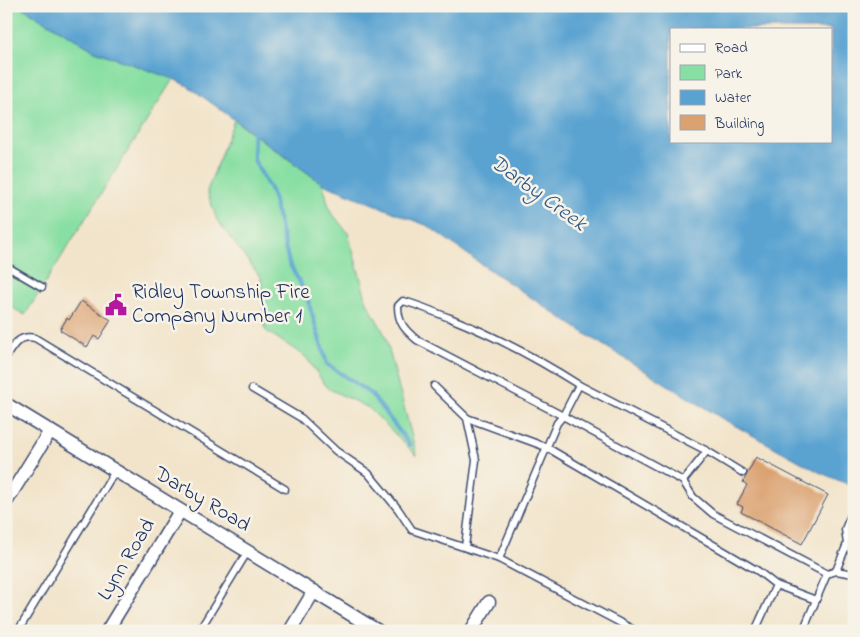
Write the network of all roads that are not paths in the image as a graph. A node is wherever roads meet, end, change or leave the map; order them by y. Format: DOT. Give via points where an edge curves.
graph roads {
  1 [pos="6,266"];
  2 [pos="42,287"];
  3 [pos="6,357"];
  4 [pos="580,385"];
  5 [pos="434,386"];
  6 [pos="252,390"];
  7 [pos="6,404"];
  8 [pos="563,416"];
  9 [pos="467,418"];
  10 [pos="50,431"];
  11 [pos="546,447"];
  12 [pos="707,451"];
  13 [pos="115,471"];
  14 [pos="743,473"];
  15 [pos="683,482"];
  16 [pos="285,489"];
  17 [pos="6,502"];
  18 [pos="854,508"];
  19 [pos="180,511"];
  20 [pos="854,540"];
  21 [pos="847,544"];
  22 [pos="465,547"];
  23 [pos="248,551"];
  24 [pos="499,559"];
  25 [pos="836,571"];
  26 [pos="827,574"];
  27 [pos="854,574"];
  28 [pos="776,585"];
  29 [pos="314,591"];
  30 [pos="816,600"];
  31 [pos="489,602"];
  32 [pos="18,631"];
  33 [pos="107,631"];
  34 [pos="199,631"];
  35 [pos="290,631"];
  36 [pos="378,631"];
  37 [pos="471,631"];
  38 [pos="636,631"];
  39 [pos="755,631"];
  40 [pos="803,631"];
  1 -- 2 [label="lane"];
  3 -- 16 [label="lane" via="20,339 35,338"];
  4 -- 8 [label="lane"];
  4 -- 8 [label="lane" via="468,325 415,304 403,301 398,306 398,316 404,329 417,340"];
  4 -- 12 [label="lane"];
  5 -- 9 [label="lane"];
  6 -- 22 [label="lane" via="301,418 336,451 368,473 412,530"];
  7 -- 10 [label="street, Darby Road"];
  8 -- 11 [label="lane"];
  8 -- 15 [label="lane"];
  9 -- 11 [label="lane"];
  9 -- 22 [label="lane" via="476,460"];
  10 -- 13 [label="street, Darby Road"];
  10 -- 17 [label="street"];
  11 -- 24 [label="lane"];
  11 -- 28 [label="lane" via="758,571"];
  12 -- 14 [label="lane"];
  12 -- 15 [label="lane"];
  13 -- 19 [label="street, Darby Road"];
  13 -- 32 [label="lane"];
  15 -- 26 [label="lane" via="693,497 713,514"];
  18 -- 21 [label="lane" via="845,529"];
  19 -- 23 [label="street, Darby Road"];
  19 -- 33 [label="street, Lynn Road"];
  20 -- 21 [label="lane"];
  21 -- 25 [label="lane"];
  22 -- 24 [label="lane"];
  23 -- 29 [label="street, Darby Road"];
  23 -- 34 [label="lane"];
  24 -- 38 [label="lane"];
  25 -- 26 [label="lane"];
  25 -- 27 [label="lane"];
  26 -- 30 [label="lane"];
  28 -- 30 [label="lane"];
  28 -- 39 [label="lane"];
  29 -- 35 [label="street"];
  29 -- 36 [label="street, Darby Road"];
  30 -- 40 [label="lane"];
  31 -- 37 [label="street"];
}
